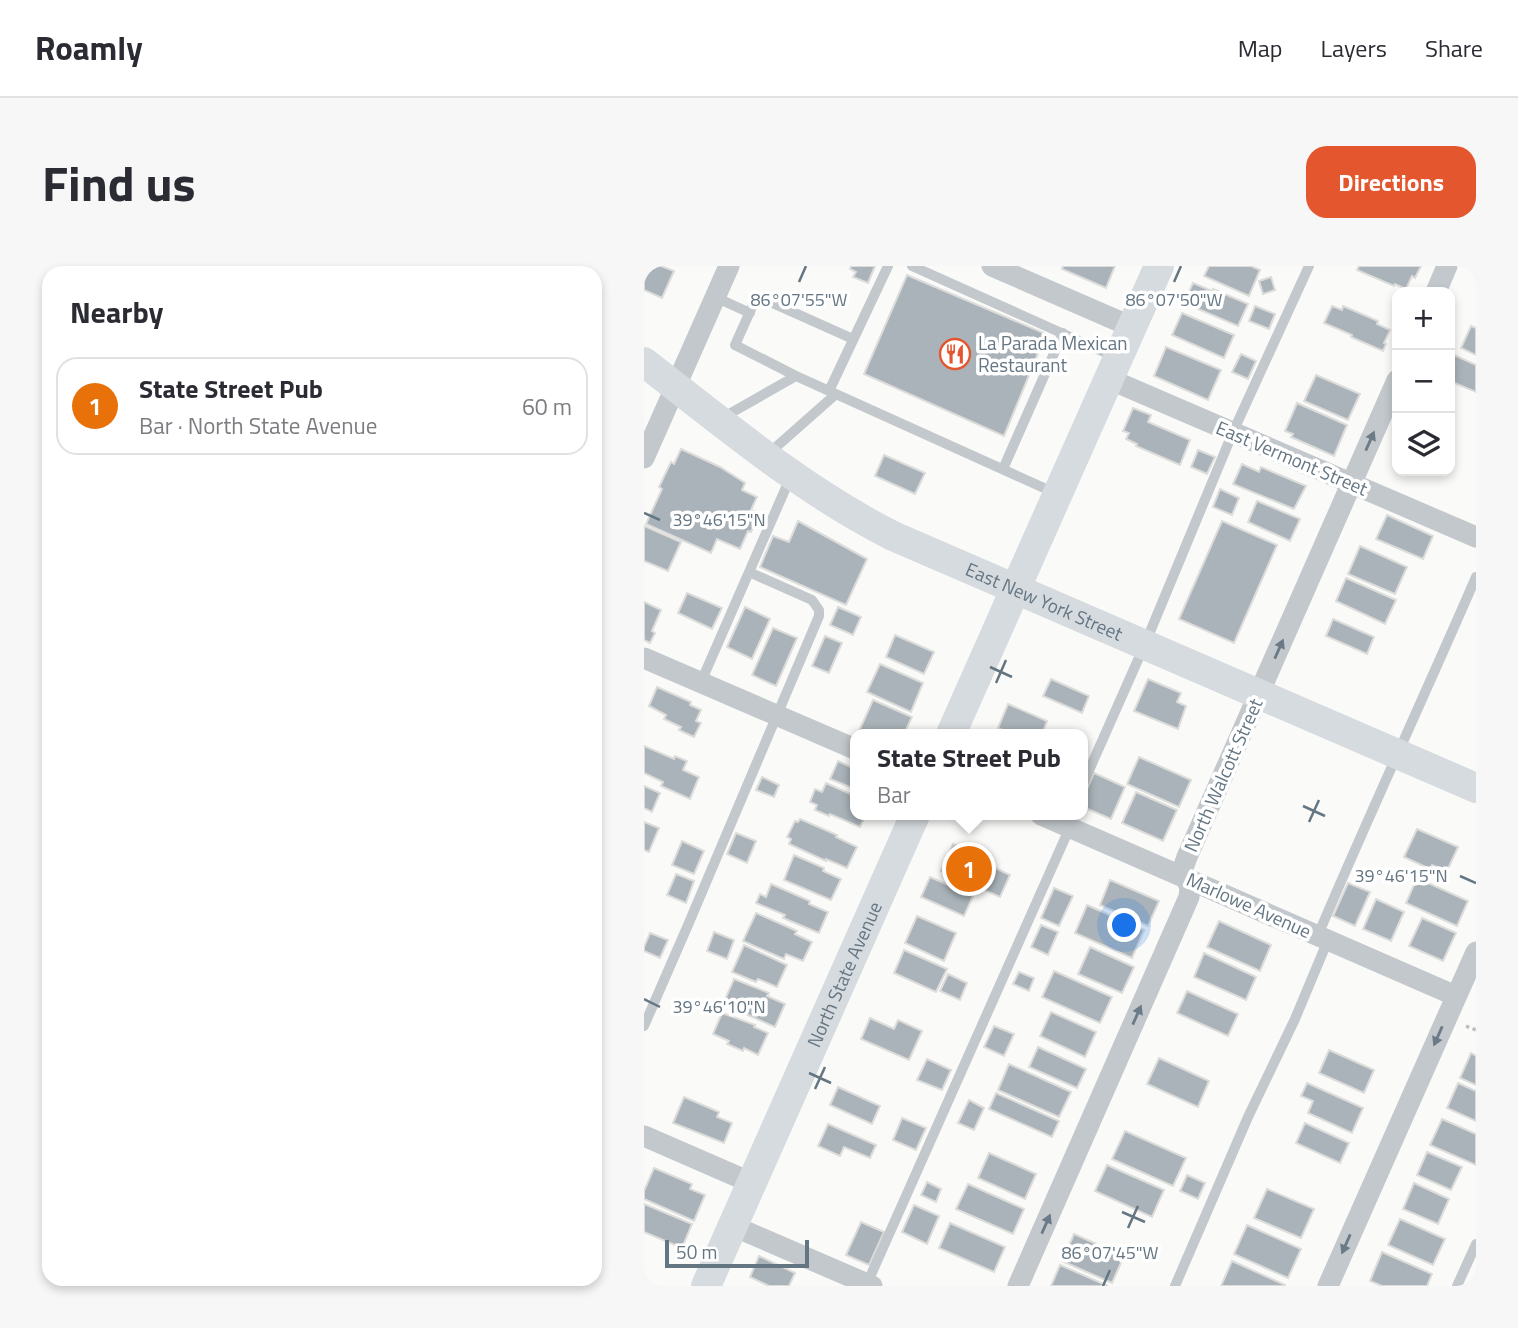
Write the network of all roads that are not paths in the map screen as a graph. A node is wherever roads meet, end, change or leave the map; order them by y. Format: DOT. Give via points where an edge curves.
graph roads {
  1 [pos="729,266"];
  2 [pos="888,266"];
  3 [pos="912,266"];
  4 [pos="992,266"];
  5 [pos="1159,266"];
  6 [pos="1309,266"];
  7 [pos="1447,266"];
  8 [pos="1438,287"];
  9 [pos="715,297"];
  10 [pos="750,313"];
  11 [pos="1132,327"];
  12 [pos="1063,333"];
  13 [pos="853,339"];
  14 [pos="644,362"];
  15 [pos="1113,368"];
  16 [pos="796,376"];
  17 [pos="676,386"];
  18 [pos="1392,391"];
  19 [pos="833,393"];
  20 [pos="719,420"];
  21 [pos="1233,432"];
  22 [pos="766,456"];
  23 [pos="644,458"];
  24 [pos="1003,469"];
  25 [pos="792,475"];
  26 [pos="1352,483"];
  27 [pos="1058,494"];
  28 [pos="1476,537"];
  29 [pos="749,572"];
  30 [pos="1476,577"];
  31 [pos="1016,588"];
  32 [pos="1144,644"];
  33 [pos="644,657"];
  34 [pos="701,682"];
  35 [pos="1259,693"];
  36 [pos="778,716"];
  37 [pos="953,729"];
  38 [pos="850,747"];
  39 [pos="1398,754"];
  40 [pos="1088,773"];
  41 [pos="1476,788"];
  42 [pos="913,820"];
  43 [pos="1068,822"];
  44 [pos="1185,877"];
  45 [pos="1323,937"];
  46 [pos="1476,951"];
  47 [pos="1456,996"];
  48 [pos="648,1009"];
  49 [pos="644,1026"];
  50 [pos="644,1136"];
  51 [pos="752,1183"];
  52 [pos="733,1226"];
  53 [pos="1476,1244"];
  54 [pos="868,1285"];
  55 [pos="706,1286"];
  56 [pos="1018,1286"];
  57 [pos="1175,1286"];
  58 [pos="1328,1286"];
  59 [pos="1457,1286"];
  1 -- 9 [label="street"];
  2 -- 13 [label="lane"];
  3 -- 12 [label="lane"];
  4 -- 11 [label="street"];
  5 -- 11 [label="street"];
  6 -- 21 [label="lane"];
  7 -- 8 [label="street"];
  9 -- 10 [label="lane"];
  9 -- 17 [label="street"];
  10 -- 13 [label="lane" via="757,296"];
  10 -- 16 [label="lane" via="735,345"];
  11 -- 15 [label="street"];
  12 -- 15 [label="lane"];
  12 -- 24 [label="lane"];
  13 -- 19 [label="lane"];
  14 -- 17 [label="street, East New York Street"];
  15 -- 21 [label="street, East Vermont Street"];
  15 -- 27 [label="street"];
  16 -- 19 [label="lane"];
  16 -- 20 [label="lane"];
  17 -- 20 [label="street, East New York Street"];
  17 -- 23 [label="street"];
  26 -- 18 [label="street, North Walcott Street, one-way"];
  19 -- 22 [label="lane"];
  19 -- 24 [label="lane"];
  20 -- 22 [label="street, East New York Street"];
  21 -- 26 [label="street, East Vermont Street"];
  21 -- 32 [label="lane"];
  22 -- 25 [label="street, East New York Street"];
  24 -- 27 [label="lane"];
  25 -- 29 [label="lane"];
  25 -- 31 [label="street, East New York Street" via="893,536"];
  26 -- 28 [label="street, East Vermont Street"];
  35 -- 26 [label="street, North Walcott Street, one-way"];
  27 -- 31 [label="street"];
  29 -- 34 [label="lane"];
  29 -- 36 [label="lane" via="812,600 819,610"];
  30 -- 39 [label="lane"];
  31 -- 32 [label="street, East New York Street"];
  31 -- 37 [label="street"];
  32 -- 35 [label="street, East New York Street"];
  32 -- 40 [label="lane"];
  33 -- 34 [label="street"];
  34 -- 36 [label="street"];
  35 -- 39 [label="street, East New York Street"];
  35 -- 44 [label="street, North Walcott Street" via="1182,867"];
  36 -- 38 [label="street"];
  36 -- 48 [label="lane"];
  39 -- 41 [label="street, East New York Street"];
  39 -- 45 [label="lane" via="1353,852"];
  42 -- 51 [label="street, North State Avenue"];
  43 -- 44 [label="street, Marlowe Avenue"];
  43 -- 54 [label="lane"];
  44 -- 45 [label="street, Marlowe Avenue"];
  56 -- 44 [label="street, North Walcott Street, one-way" via="1189,897"];
  45 -- 47 [label="street, Marlowe Avenue"];
  45 -- 57 [label="lane" via="1295,1019"];
  46 -- 47 [label="street"];
  47 -- 58 [label="street, one-way"];
  48 -- 49 [label="lane"];
  50 -- 51 [label="street"];
  51 -- 52 [label="street, North State Avenue"];
  52 -- 54 [label="street"];
  52 -- 55 [label="street, North State Avenue"];
  53 -- 59 [label="lane"];
}
